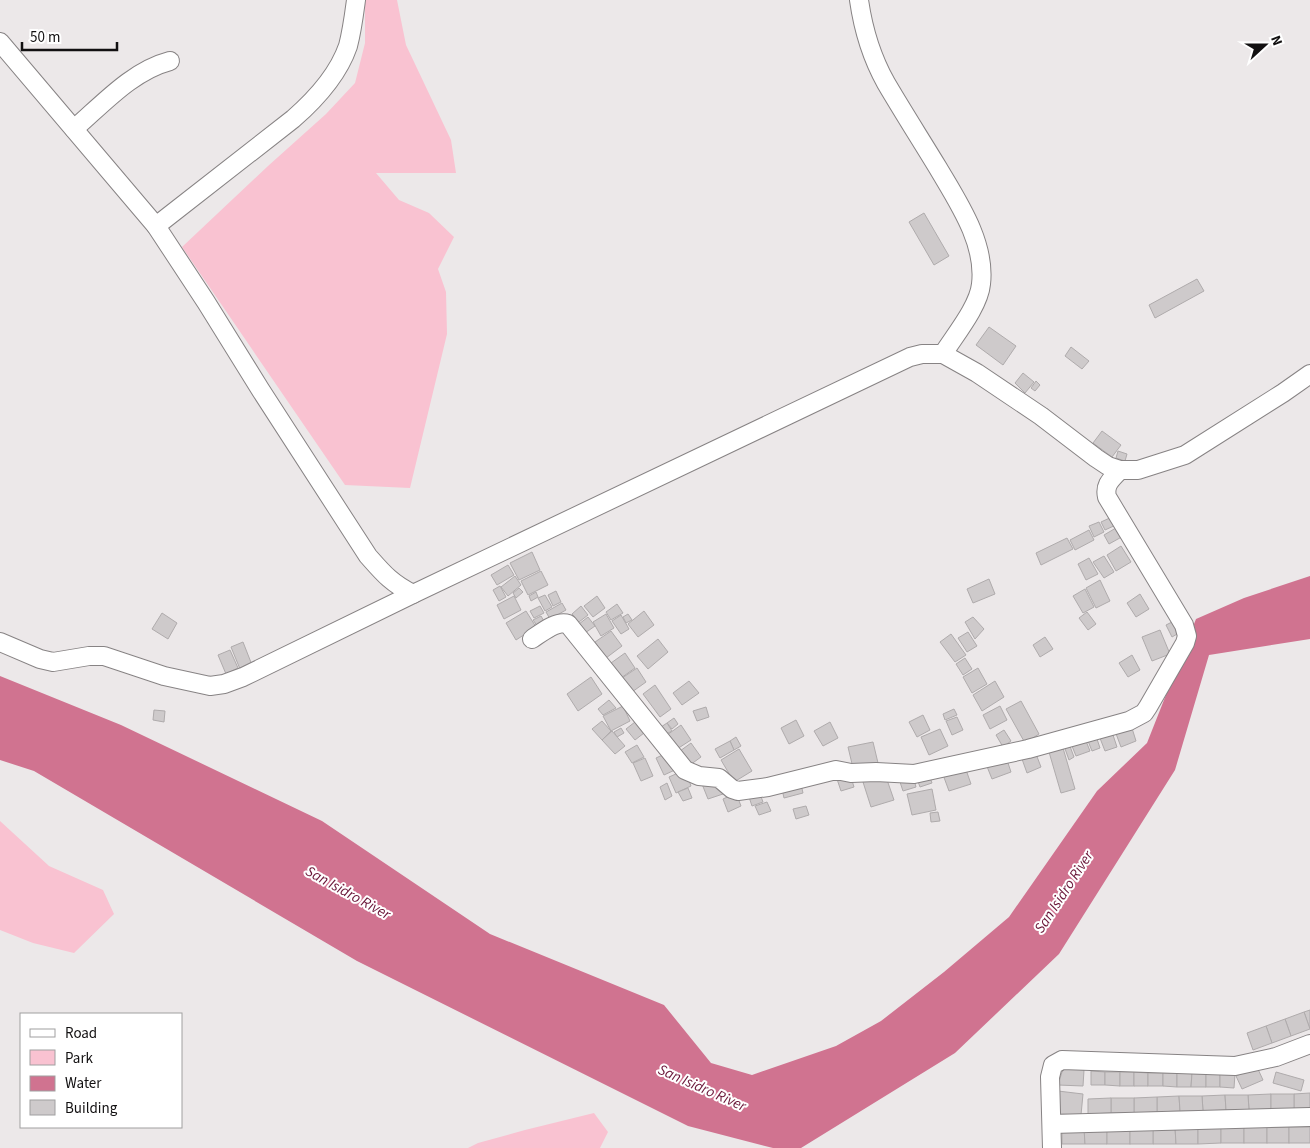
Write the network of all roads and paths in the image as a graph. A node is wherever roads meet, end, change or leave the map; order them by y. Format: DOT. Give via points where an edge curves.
graph roads {
  1 [pos="356,0"];
  2 [pos="859,0"];
  3 [pos="0,42"];
  4 [pos="170,61"];
  5 [pos="74,129"];
  6 [pos="156,226"];
  7 [pos="943,354"];
  8 [pos="1310,374"];
  9 [pos="1120,470"];
  10 [pos="412,594"];
  11 [pos="532,639"];
  12 [pos="0,642"];
  13 [pos="1310,1044"];
  14 [pos="1310,1117"];
  15 [pos="1052,1124"];
  16 [pos="1052,1148"];
  1 -- 6 [label="street" via="348,46 321,91 293,119"];
  2 -- 7 [label="street" via="866,34 885,81 956,199 971,229 982,267 981,286 975,303"];
  3 -- 5 [label="street"];
  4 -- 5 [label="street" via="137,76"];
  5 -- 6 [label="street"];
  6 -- 10 [label="street" via="368,556 386,577"];
  7 -- 9 [label="street" via="1041,416 1108,466"];
  7 -- 10 [label="street" via="910,357"];
  8 -- 9 [label="street" via="1185,454 1138,470"];
  9 -- 11 [label="street" via="1106,485 1107,497 1184,625 1187,636 1144,713 1129,722 1028,749 914,774 836,770 738,791 718,778 699,776 685,770 568,624 558,624"];
  10 -- 12 [label="street" via="244,677 210,686 164,676 104,656 46,661"];
  13 -- 15 [label="street" via="1235,1066 1062,1060 1053,1065 1050,1077"];
  14 -- 15 [label="street"];
  15 -- 16 [label="street"];
}
